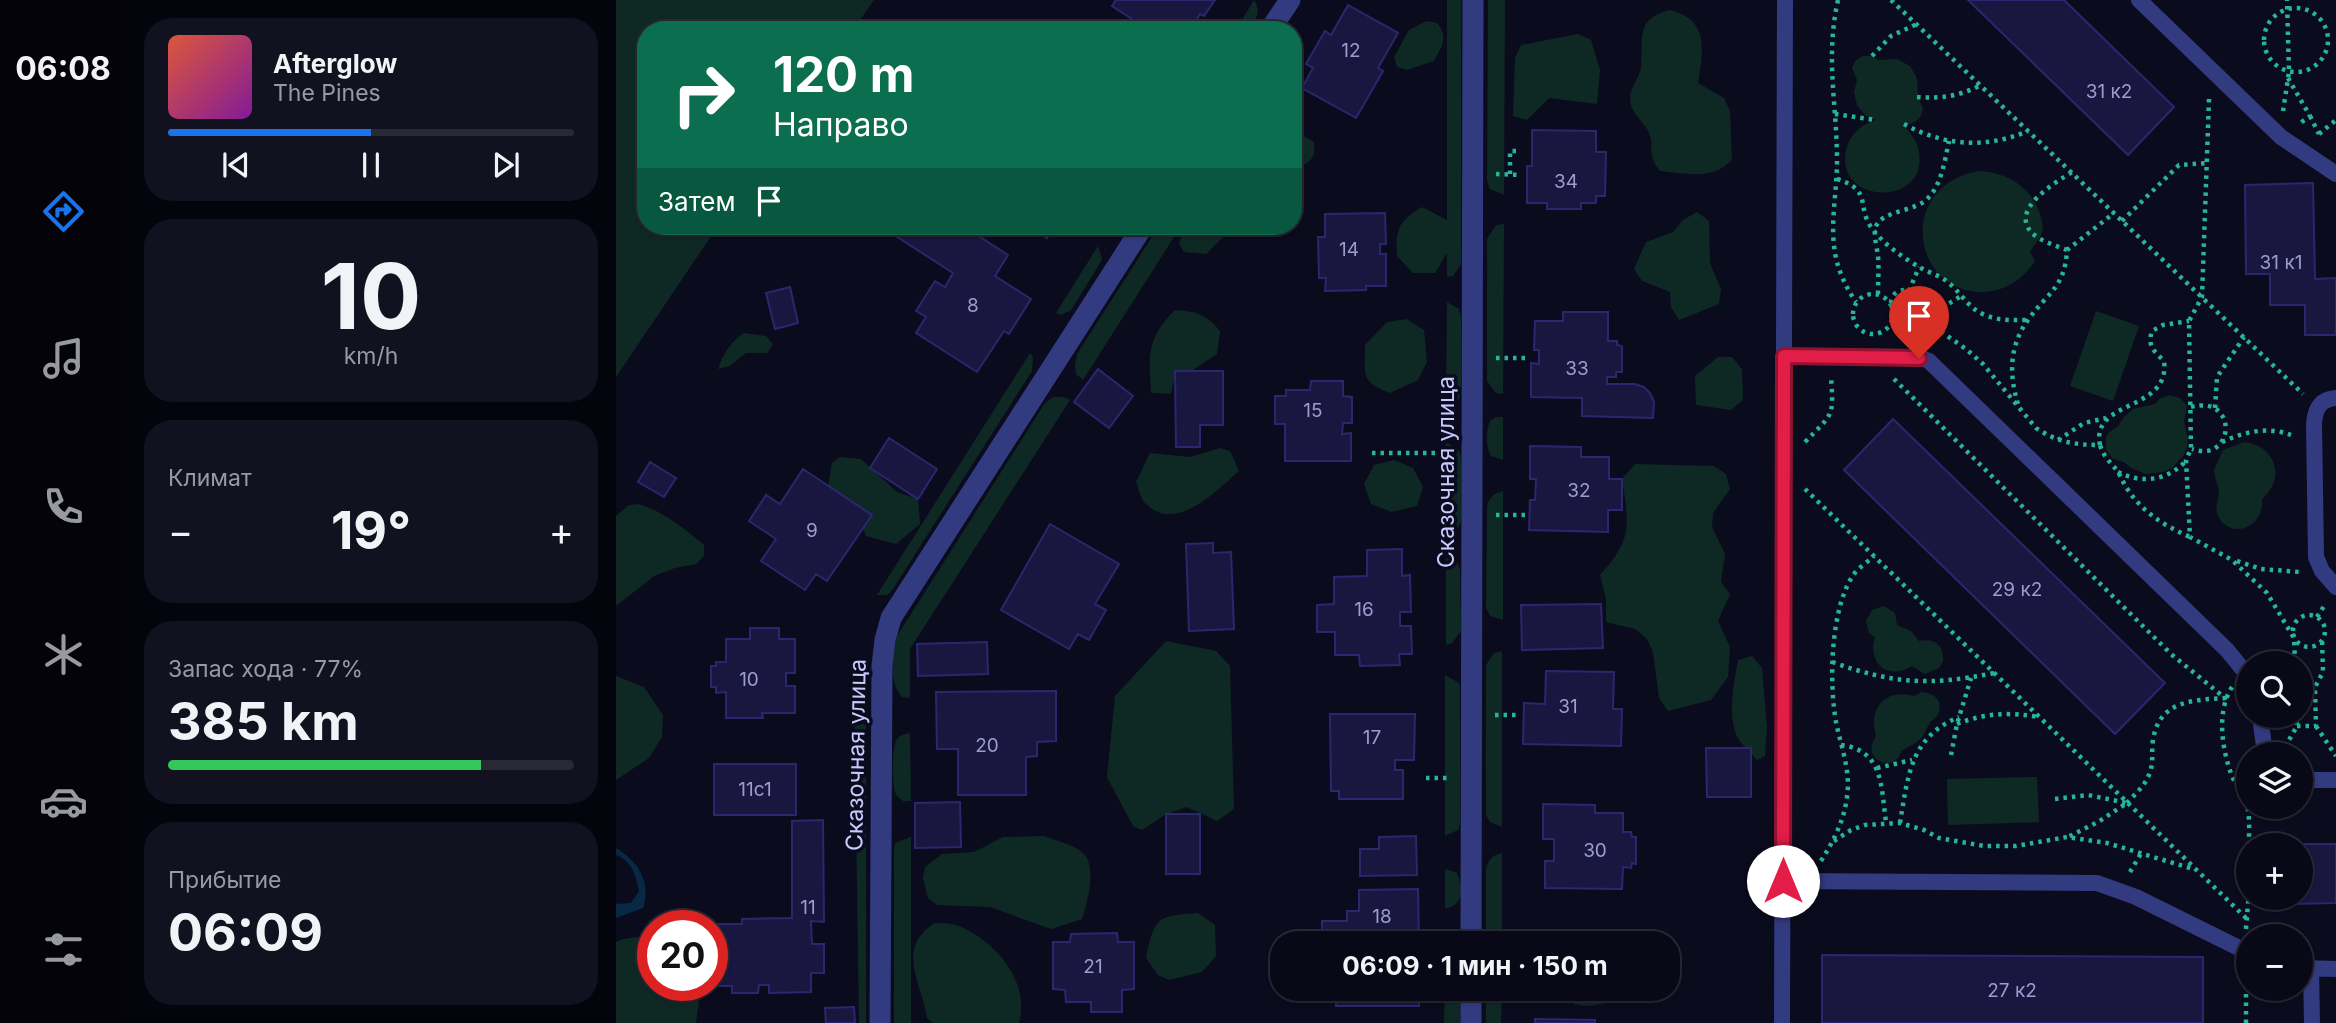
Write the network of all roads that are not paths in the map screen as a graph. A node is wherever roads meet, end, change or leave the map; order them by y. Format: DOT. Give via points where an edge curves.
graph roads {
  1 [pos="1290,0"];
  2 [pos="1473,0"];
  3 [pos="1785,0"];
  4 [pos="2139,0"];
  5 [pos="1276,21"];
  6 [pos="2336,174"];
  7 [pos="1137,235"];
  8 [pos="1784,356"];
  9 [pos="2336,398"];
  10 [pos="2336,587"];
  11 [pos="2236,663"];
  12 [pos="2313,780"];
  13 [pos="2336,780"];
  14 [pos="1783,881"];
  15 [pos="1471,931"];
  16 [pos="2236,947"];
  17 [pos="2313,969"];
  18 [pos="2336,969"];
  19 [pos="1471,1001"];
  20 [pos="2310,1001"];
  21 [pos="880,1023"];
  22 [pos="1471,1023"];
  23 [pos="1782,1023"];
  24 [pos="2312,1023"];
  1 -- 5 [label="street"];
  2 -- 15 [label="street, Сказочная улица"];
  3 -- 8 [label="lane"];
  4 -- 6 [label="lane" via="2275,132"];
  7 -- 21 [label="street, Сказочная улица" via="891,618 882,666"];
  8 -- 11 [label="lane" via="1842,364 1919,358 1937,368"];
  8 -- 14 [label="lane"];
  9 -- 10 [label="lane" via="2323,401 2314,414 2316,557"];
  12 -- 13 [label="lane"];
  14 -- 16 [label="lane" via="2097,883"];
  14 -- 23 [label="lane"];
  17 -- 18 [label="lane"];
  19 -- 22 [label="street"];
  20 -- 24 [label="lane"];
}
